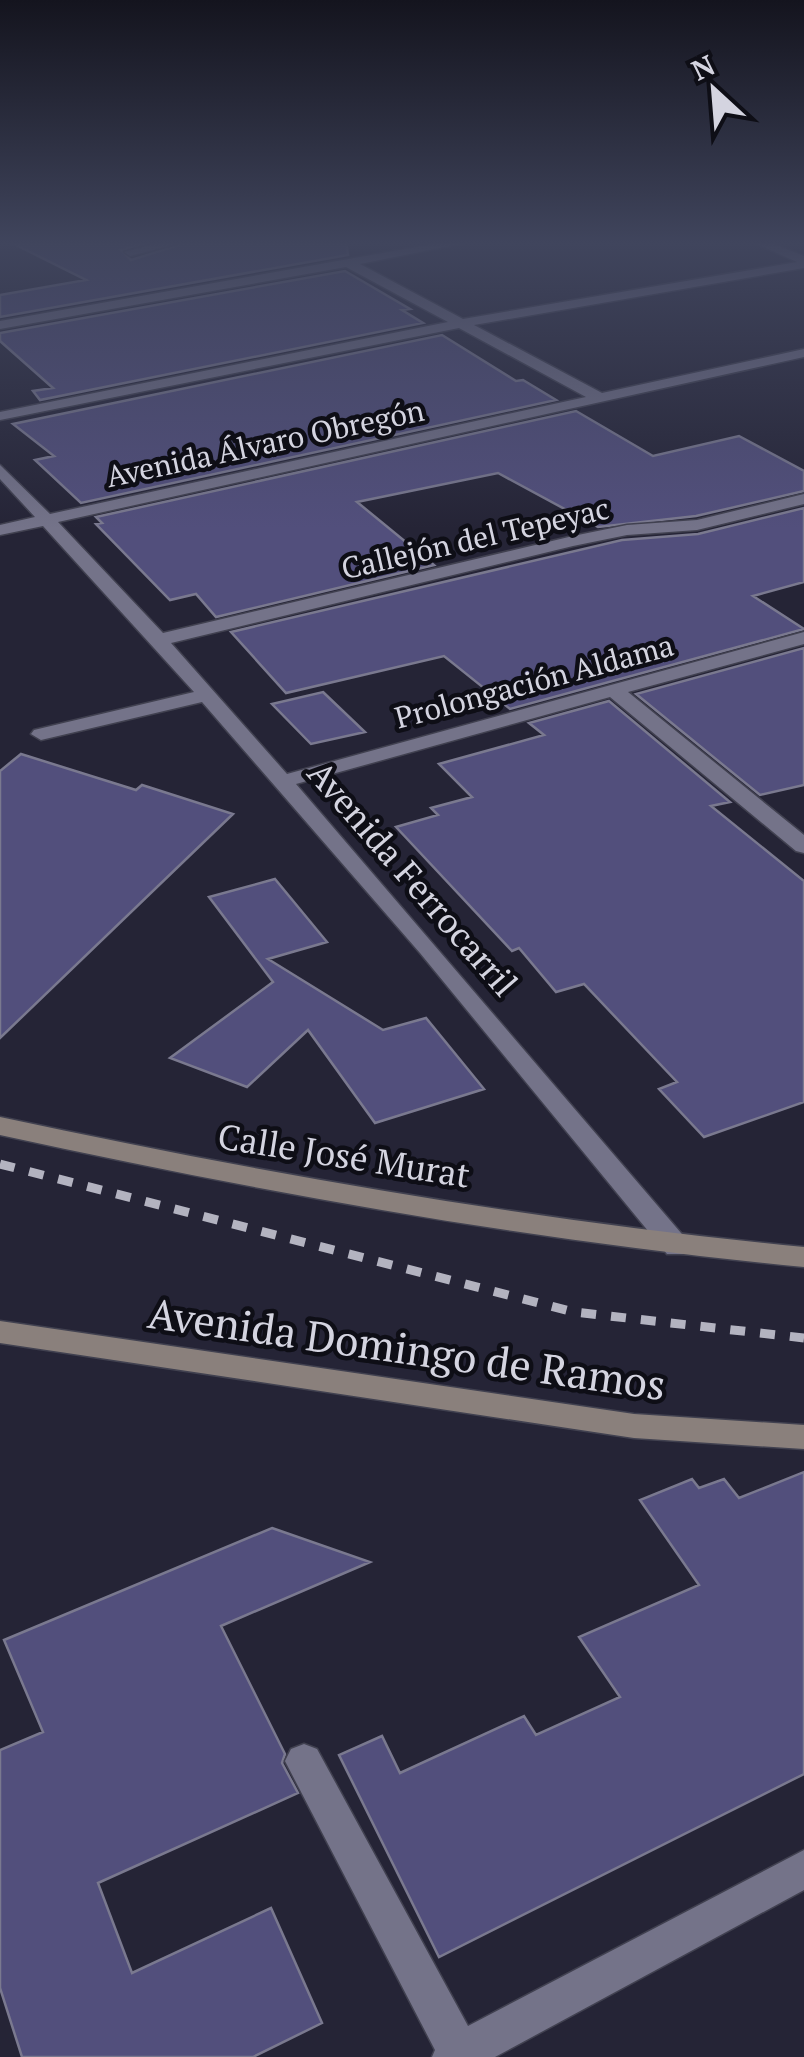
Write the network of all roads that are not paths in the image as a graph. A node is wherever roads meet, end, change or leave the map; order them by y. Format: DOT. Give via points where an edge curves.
graph roads {
  1 [pos="392,337"];
  2 [pos="488,337"];
  3 [pos="804,353"];
  4 [pos="600,398"];
  5 [pos="0,416"];
  6 [pos="0,470"];
  7 [pos="804,499"];
  8 [pos="44,518"];
  9 [pos="0,530"];
  10 [pos="804,638"];
  11 [pos="159,640"];
  12 [pos="614,691"];
  13 [pos="206,696"];
  14 [pos="41,734"];
  15 [pos="280,782"];
  16 [pos="804,846"];
  17 [pos="0,1126"];
  18 [pos="677,1247"];
  19 [pos="804,1257"];
  20 [pos="0,1332"];
  21 [pos="804,1438"];
  22 [pos="304,1762"];
  23 [pos="804,1869"];
  24 [pos="456,2055"];
  1 -- 5 [label="street"];
  2 -- 4 [label="street"];
  3 -- 4 [label="street, Avenida Álvaro Obregón"];
  4 -- 8 [label="street, Avenida Álvaro Obregón"];
  6 -- 8 [label="street, Avenida Ferrocarril"];
  7 -- 11 [label="street, Callejón del Tepeyac" via="697,524 572,541"];
  8 -- 9 [label="street, Avenida Álvaro Obregón"];
  8 -- 11 [label="street, Avenida Ferrocarril"];
  10 -- 12 [label="street, Prolongación Aldama"];
  11 -- 13 [label="street, Avenida Ferrocarril"];
  12 -- 15 [label="street, Prolongación Aldama"];
  12 -- 16 [label="street"];
  13 -- 14 [label="street"];
  13 -- 15 [label="street, Avenida Ferrocarril"];
  15 -- 18 [label="street, Avenida Ferrocarril"];
  17 -- 18 [label="street, Calle José Murat" via="188,1168"];
  18 -- 19 [label="street"];
  20 -- 21 [label="street, Avenida Domingo de Ramos" via="634,1426"];
  22 -- 24 [label="street"];
  23 -- 24 [label="street"];
}
